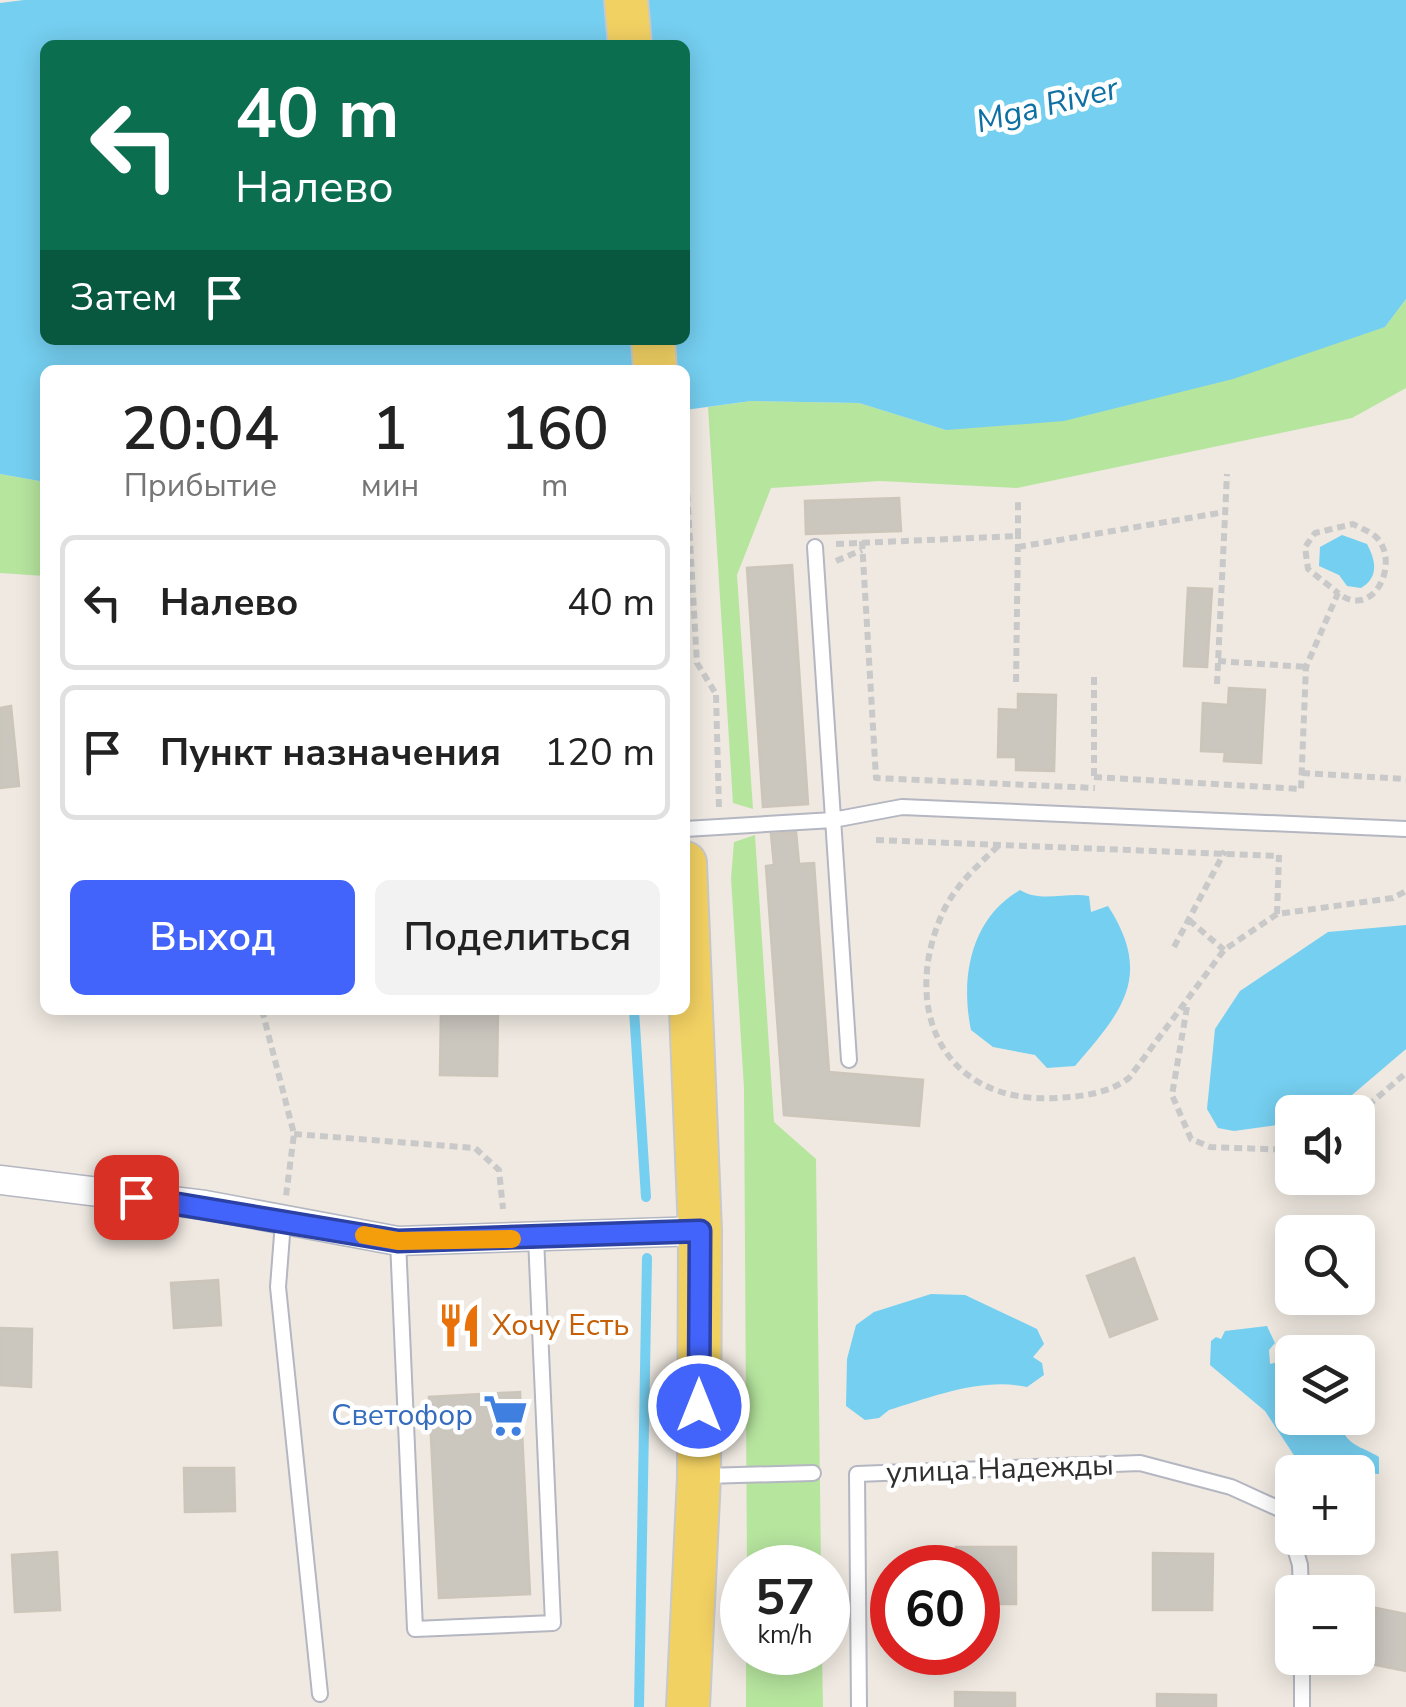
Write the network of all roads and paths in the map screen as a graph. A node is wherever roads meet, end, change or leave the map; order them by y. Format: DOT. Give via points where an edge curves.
graph roads {
  1 [pos="626,0"];
  2 [pos="630,40"];
  3 [pos="1227,474"];
  4 [pos="1018,501"];
  5 [pos="1225,512"];
  6 [pos="690,522"];
  7 [pos="1018,536"];
  8 [pos="862,542"];
  9 [pos="815,546"];
  10 [pos="1018,546"];
  11 [pos="1338,593"];
  12 [pos="1218,661"];
  13 [pos="1306,667"];
  14 [pos="1094,677"];
  15 [pos="1016,682"];
  16 [pos="1217,684"];
  17 [pos="716,694"];
  18 [pos="1302,773"];
  19 [pos="1094,777"];
  20 [pos="1406,779"];
  21 [pos="1095,788"];
  22 [pos="1096,816"];
  23 [pos="834,820"];
  24 [pos="1225,821"];
  25 [pos="1282,824"];
  26 [pos="690,829"];
  27 [pos="1406,829"];
  28 [pos="876,840"];
  29 [pos="998,846"];
  30 [pos="1225,854"];
  31 [pos="1278,856"];
  32 [pos="1406,891"];
  33 [pos="1277,914"];
  34 [pos="1188,920"];
  35 [pos="1174,947"];
  36 [pos="1224,950"];
  37 [pos="690,986"];
  38 [pos="1188,1000"];
  39 [pos="263,1015"];
  40 [pos="849,1060"];
  41 [pos="1406,1073"];
  42 [pos="1375,1099"];
  43 [pos="294,1134"];
  44 [pos="1275,1149"];
  45 [pos="0,1180"];
  46 [pos="283,1222"];
  47 [pos="700,1231"];
  48 [pos="536,1238"];
  49 [pos="506,1239"];
  50 [pos="398,1241"];
  51 [pos="813,1474"];
  52 [pos="699,1476"];
  53 [pos="1300,1575"];
  54 [pos="1302,1675"];
  55 [pos="320,1694"];
  56 [pos="688,1707"];
  57 [pos="859,1707"];
  58 [pos="1302,1707"];
  1 -- 2 [label="main road"];
  3 -- 5 [label="path"];
  4 -- 7 [label="path"];
  5 -- 10 [label="path"];
  5 -- 12 [label="path"];
  6 -- 17 [label="path" via="697,664"];
  7 -- 8 [label="path"];
  7 -- 10 [label="path"];
  8 -- 9 [label="path"];
  8 -- 21 [label="path" via="876,778"];
  9 -- 23 [label="lane"];
  10 -- 15 [label="path"];
  11 -- 11 [label="path" via="1361,603 1384,576 1376,537 1354,524 1316,533 1305,547 1308,568"];
  11 -- 13 [label="path"];
  12 -- 13 [label="path"];
  12 -- 16 [label="path"];
  13 -- 18 [label="path"];
  14 -- 19 [label="path"];
  18 -- 19 [label="path" via="1301,788"];
  18 -- 20 [label="path"];
  19 -- 21 [label="path"];
  21 -- 22 [label="path"];
  22 -- 23 [label="lane" via="902,807"];
  22 -- 24 [label="lane"];
  23 -- 26 [label="lane"];
  23 -- 40 [label="lane"];
  24 -- 25 [label="lane"];
  24 -- 30 [label="path"];
  25 -- 27 [label="lane"];
  25 -- 31 [label="path"];
  28 -- 29 [label="path"];
  29 -- 30 [label="path"];
  29 -- 38 [label="path" via="946,906 932,942 926,976 930,1018 954,1067 1033,1100 1111,1091"];
  30 -- 31 [label="path"];
  30 -- 34 [label="path"];
  31 -- 33 [label="path"];
  32 -- 33 [label="path"];
  33 -- 36 [label="path"];
  34 -- 35 [label="path"];
  34 -- 36 [label="path"];
  36 -- 38 [label="path"];
  37 -- 47 [label="main road"];
  38 -- 44 [label="path" via="1172,1095 1191,1139"];
  39 -- 43 [label="path"];
  41 -- 42 [label="path"];
  43 -- 46 [label="path"];
  43 -- 49 [label="path" via="475,1148 499,1170"];
  45 -- 46 [label="street" via="205,1205"];
  46 -- 50 [label="street"];
  46 -- 55 [label="lane" via="278,1287"];
  47 -- 48 [label="street"];
  47 -- 52 [label="main road"];
  48 -- 49 [label="street"];
  48 -- 50 [label="lane" via="553,1623 415,1629"];
  49 -- 50 [label="street"];
  51 -- 52 [label="lane"];
  52 -- 56 [label="main road"];
  53 -- 57 [label="lane, улица Надежды" via="1284,1512 1231,1487 1140,1463 856,1474"];
  54 -- 58 [label="lane"];
}
